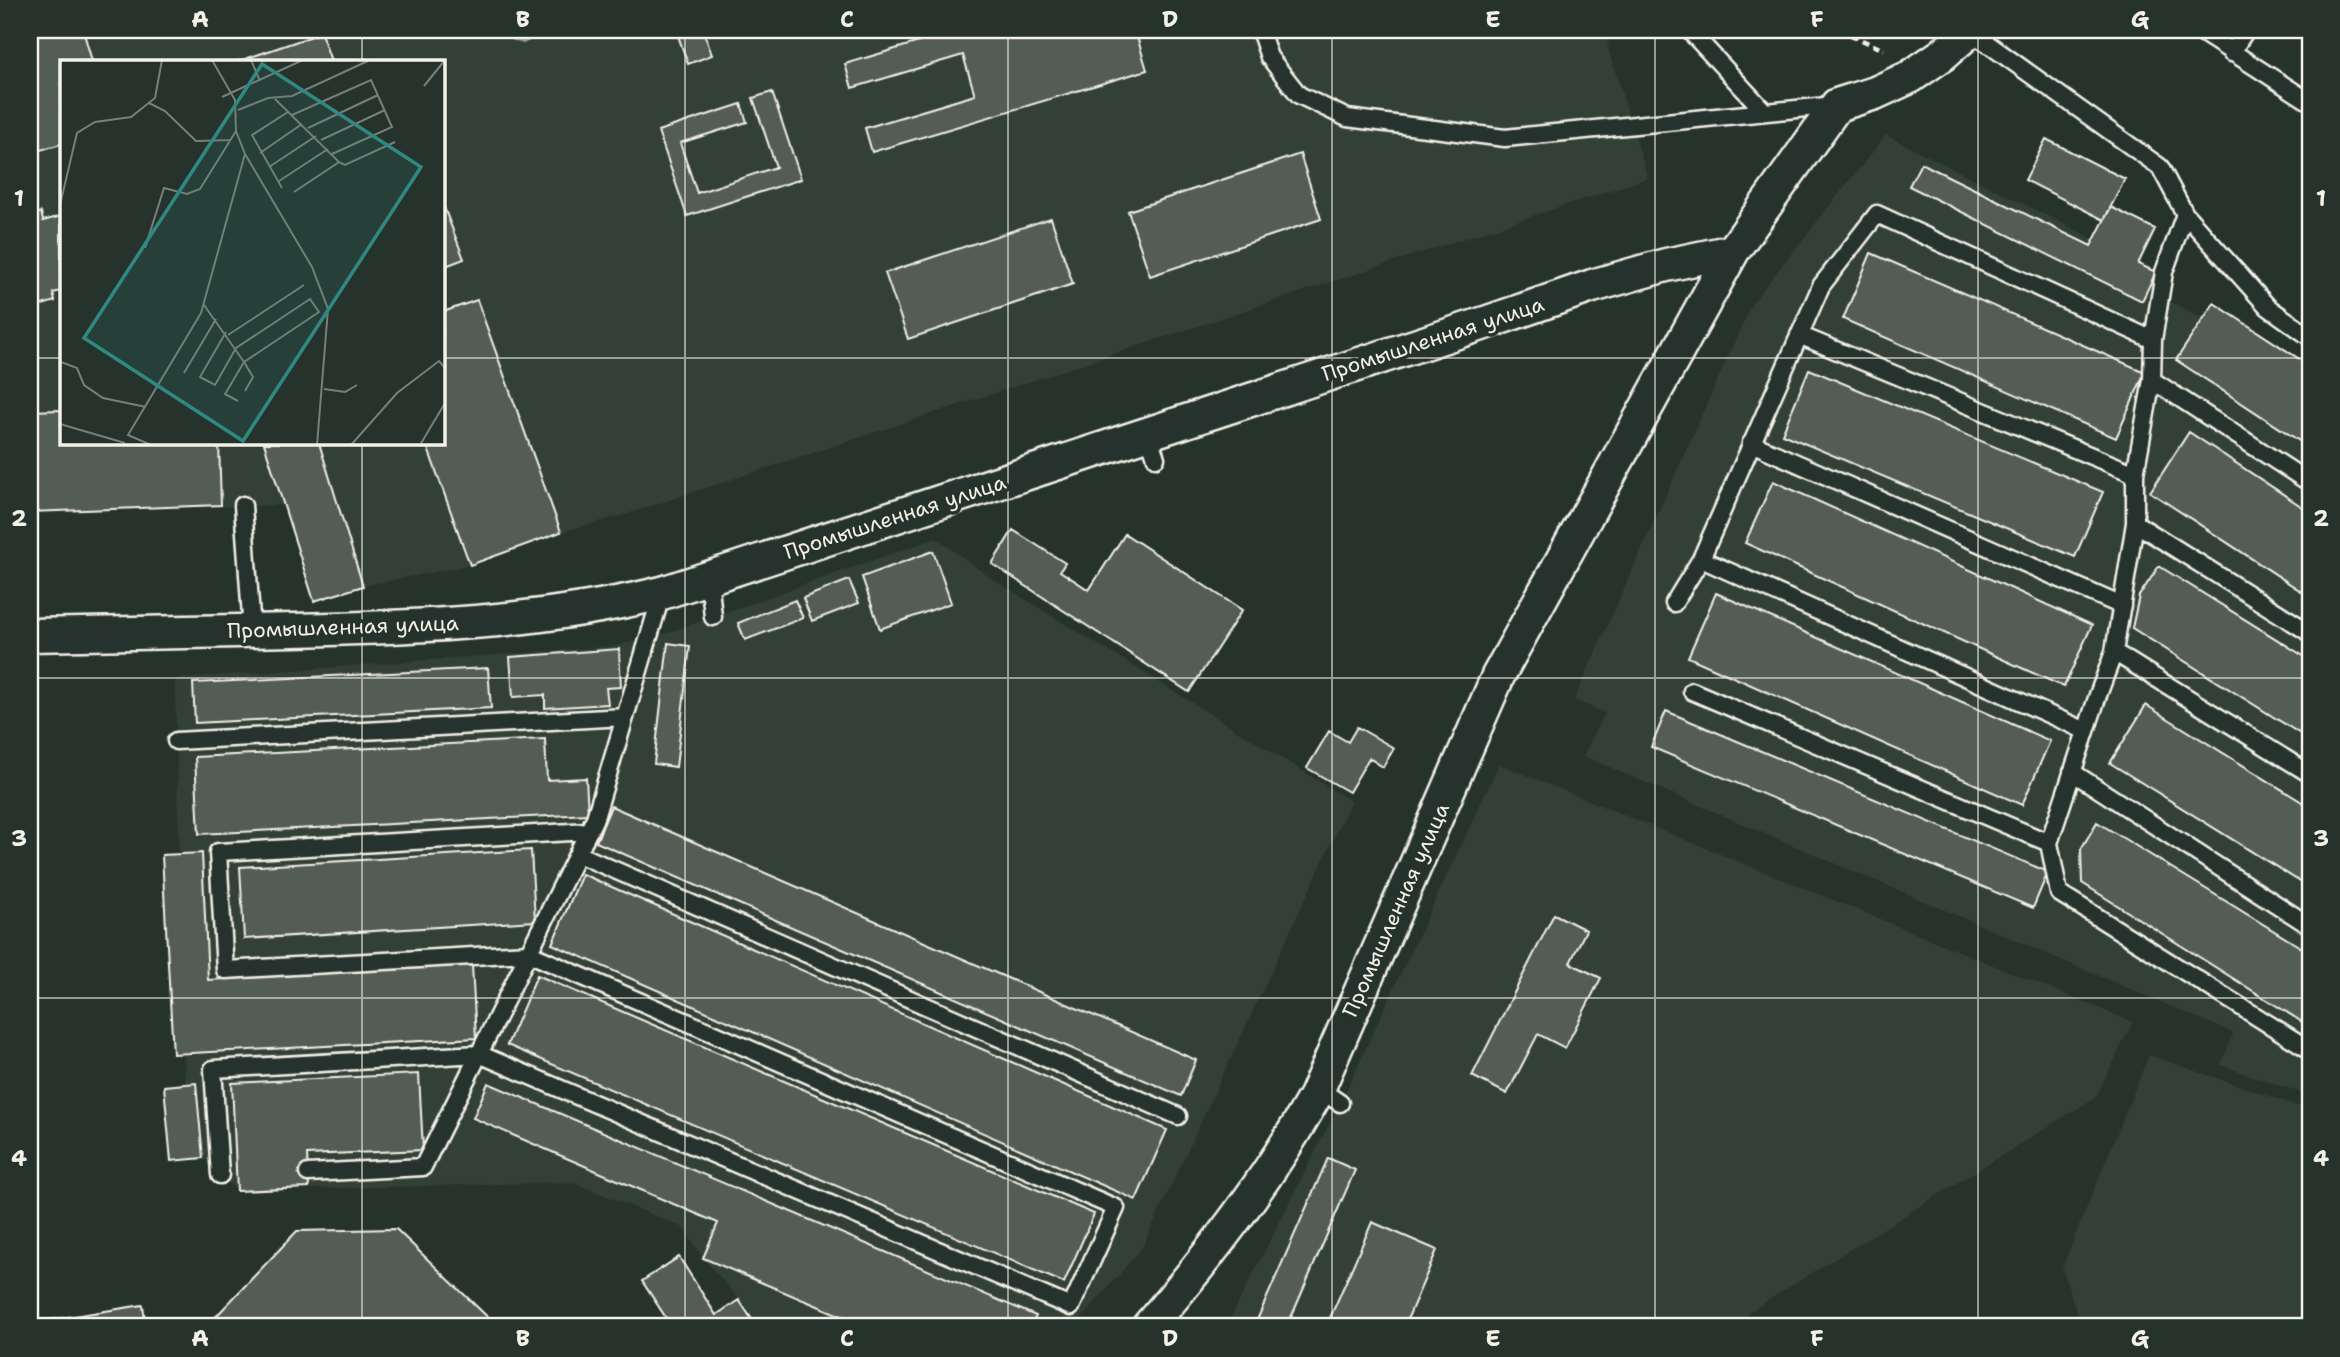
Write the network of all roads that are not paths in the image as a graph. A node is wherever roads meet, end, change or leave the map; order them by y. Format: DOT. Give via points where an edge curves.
graph roads {
  1 [pos="1260,30"];
  2 [pos="1689,30"];
  3 [pos="1970,30"];
  4 [pos="2198,30"];
  5 [pos="2246,30"];
  6 [pos="2231,52"];
  7 [pos="2310,102"];
  8 [pos="1837,105"];
  9 [pos="1765,113"];
  10 [pos="2185,214"];
  11 [pos="1733,251"];
  12 [pos="1799,335"];
  13 [pos="2310,337"];
  14 [pos="2153,340"];
  15 [pos="2152,380"];
  16 [pos="1751,443"];
  17 [pos="2135,474"];
  18 [pos="2310,483"];
  19 [pos="243,505"];
  20 [pos="2134,523"];
  21 [pos="1701,559"];
  22 [pos="709,577"];
  23 [pos="662,593"];
  24 [pos="1674,603"];
  25 [pos="2122,606"];
  26 [pos="713,617"];
  27 [pos="252,631"];
  28 [pos="2310,633"];
  29 [pos="30,635"];
  30 [pos="2114,652"];
  31 [pos="1692,691"];
  32 [pos="625,717"];
  33 [pos="2086,731"];
  34 [pos="176,741"];
  35 [pos="2072,772"];
  36 [pos="2310,774"];
  37 [pos="589,831"];
  38 [pos="2049,843"];
  39 [pos="578,854"];
  40 [pos="2310,926"];
  41 [pos="528,953"];
  42 [pos="2310,1050"];
  43 [pos="479,1054"];
  44 [pos="1178,1116"];
  45 [pos="308,1174"];
  46 [pos="220,1175"];
  47 [pos="1148,1327"];
  1 -- 9 [label="lane" via="1269,57 1299,95 1347,118 1505,138"];
  2 -- 9 [label="lane"];
  3 -- 8 [label="street" via="1910,77"];
  3 -- 10 [label="lane" via="2160,167"];
  4 -- 6 [label="lane"];
  5 -- 6 [label="lane"];
  6 -- 7 [label="lane"];
  8 -- 9 [label="lane"];
  8 -- 11 [label="street, Промышленная улица"];
  10 -- 13 [label="lane" via="2268,307"];
  10 -- 14 [label="lane" via="2164,272"];
  11 -- 22 [label="street, Промышленная улица" via="1665,264 1592,286 1152,446"];
  11 -- 47 [label="street, Промышленная улица" via="1498,676 1329,1096"];
  12 -- 14 [label="lane" via="1821,286 1877,214"];
  12 -- 16 [label="lane"];
  12 -- 17 [label="lane"];
  14 -- 15 [label="lane"];
  15 -- 17 [label="lane"];
  15 -- 18 [label="lane"];
  16 -- 21 [label="lane"];
  16 -- 25 [label="lane"];
  17 -- 20 [label="lane"];
  19 -- 27 [label="lane"];
  20 -- 25 [label="lane"];
  20 -- 28 [label="lane"];
  21 -- 24 [label="lane"];
  21 -- 33 [label="lane"];
  22 -- 23 [label="street, Промышленная улица"];
  22 -- 26 [label="lane"];
  23 -- 27 [label="street, Промышленная улица" via="539,617 426,627"];
  23 -- 32 [label="lane"];
  25 -- 30 [label="lane"];
  27 -- 29 [label="street, Промышленная улица"];
  30 -- 33 [label="lane"];
  30 -- 36 [label="lane"];
  31 -- 38 [label="lane"];
  32 -- 34 [label="lane"];
  32 -- 37 [label="lane"];
  33 -- 35 [label="lane"];
  35 -- 38 [label="lane"];
  35 -- 40 [label="lane"];
  37 -- 39 [label="lane"];
  37 -- 41 [label="lane" via="218,852 225,970"];
  38 -- 42 [label="lane" via="2059,893"];
  39 -- 41 [label="lane"];
  39 -- 44 [label="lane"];
  41 -- 43 [label="lane"];
  41 -- 43 [label="lane" via="1116,1208 1071,1307"];
  43 -- 45 [label="lane" via="423,1167"];
  43 -- 46 [label="lane" via="213,1069"];
}
